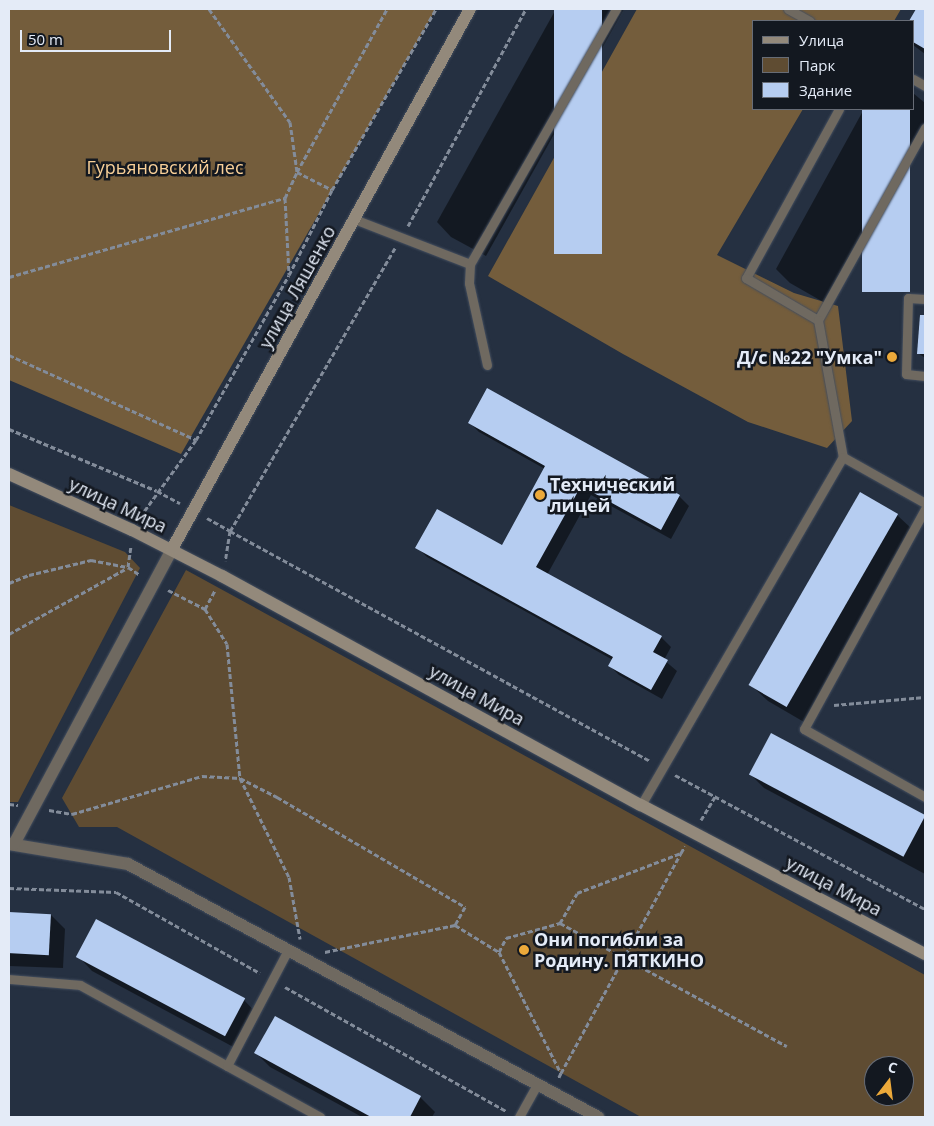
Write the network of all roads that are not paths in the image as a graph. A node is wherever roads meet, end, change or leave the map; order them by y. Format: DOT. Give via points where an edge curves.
graph roads {
  1 [pos="470,9"];
  2 [pos="616,9"];
  3 [pos="794,10"];
  4 [pos="809,20"];
  5 [pos="914,79"];
  6 [pos="925,86"];
  7 [pos="838,110"];
  8 [pos="925,128"];
  9 [pos="354,219"];
  10 [pos="470,264"];
  11 [pos="925,299"];
  12 [pos="818,320"];
  13 [pos="486,365"];
  14 [pos="925,376"];
  15 [pos="843,457"];
  16 [pos="9,474"];
  17 [pos="925,503"];
  18 [pos="925,509"];
  19 [pos="172,550"];
  20 [pos="925,797"];
  21 [pos="641,805"];
  22 [pos="11,844"];
  23 [pos="288,950"];
  24 [pos="925,954"];
  25 [pos="9,979"];
  26 [pos="227,1066"];
  27 [pos="537,1085"];
  28 [pos="320,1117"];
  29 [pos="519,1117"];
  30 [pos="598,1117"];
  1 -- 9 [label="main road, улица Ляшенко"];
  2 -- 10 [label="lane"];
  3 -- 4 [label="lane"];
  5 -- 6 [label="lane"];
  7 -- 12 [label="lane" via="746,278"];
  8 -- 12 [label="lane"];
  9 -- 10 [label="lane"];
  9 -- 19 [label="main road, улица Ляшенко"];
  10 -- 13 [label="lane" via="469,283"];
  11 -- 14 [label="lane" via="908,298 906,374"];
  12 -- 15 [label="lane"];
  15 -- 17 [label="lane"];
  15 -- 21 [label="lane"];
  16 -- 19 [label="main road, улица Мира"];
  18 -- 20 [label="lane" via="804,729"];
  19 -- 21 [label="main road, улица Мира"];
  19 -- 22 [label="street, улица Ляшенко"];
  21 -- 24 [label="main road, улица Мира"];
  22 -- 23 [label="street" via="128,864"];
  23 -- 26 [label="lane"];
  23 -- 27 [label="street"];
  25 -- 26 [label="lane" via="80,985"];
  26 -- 28 [label="lane"];
  27 -- 29 [label="lane"];
  27 -- 30 [label="street"];
}
